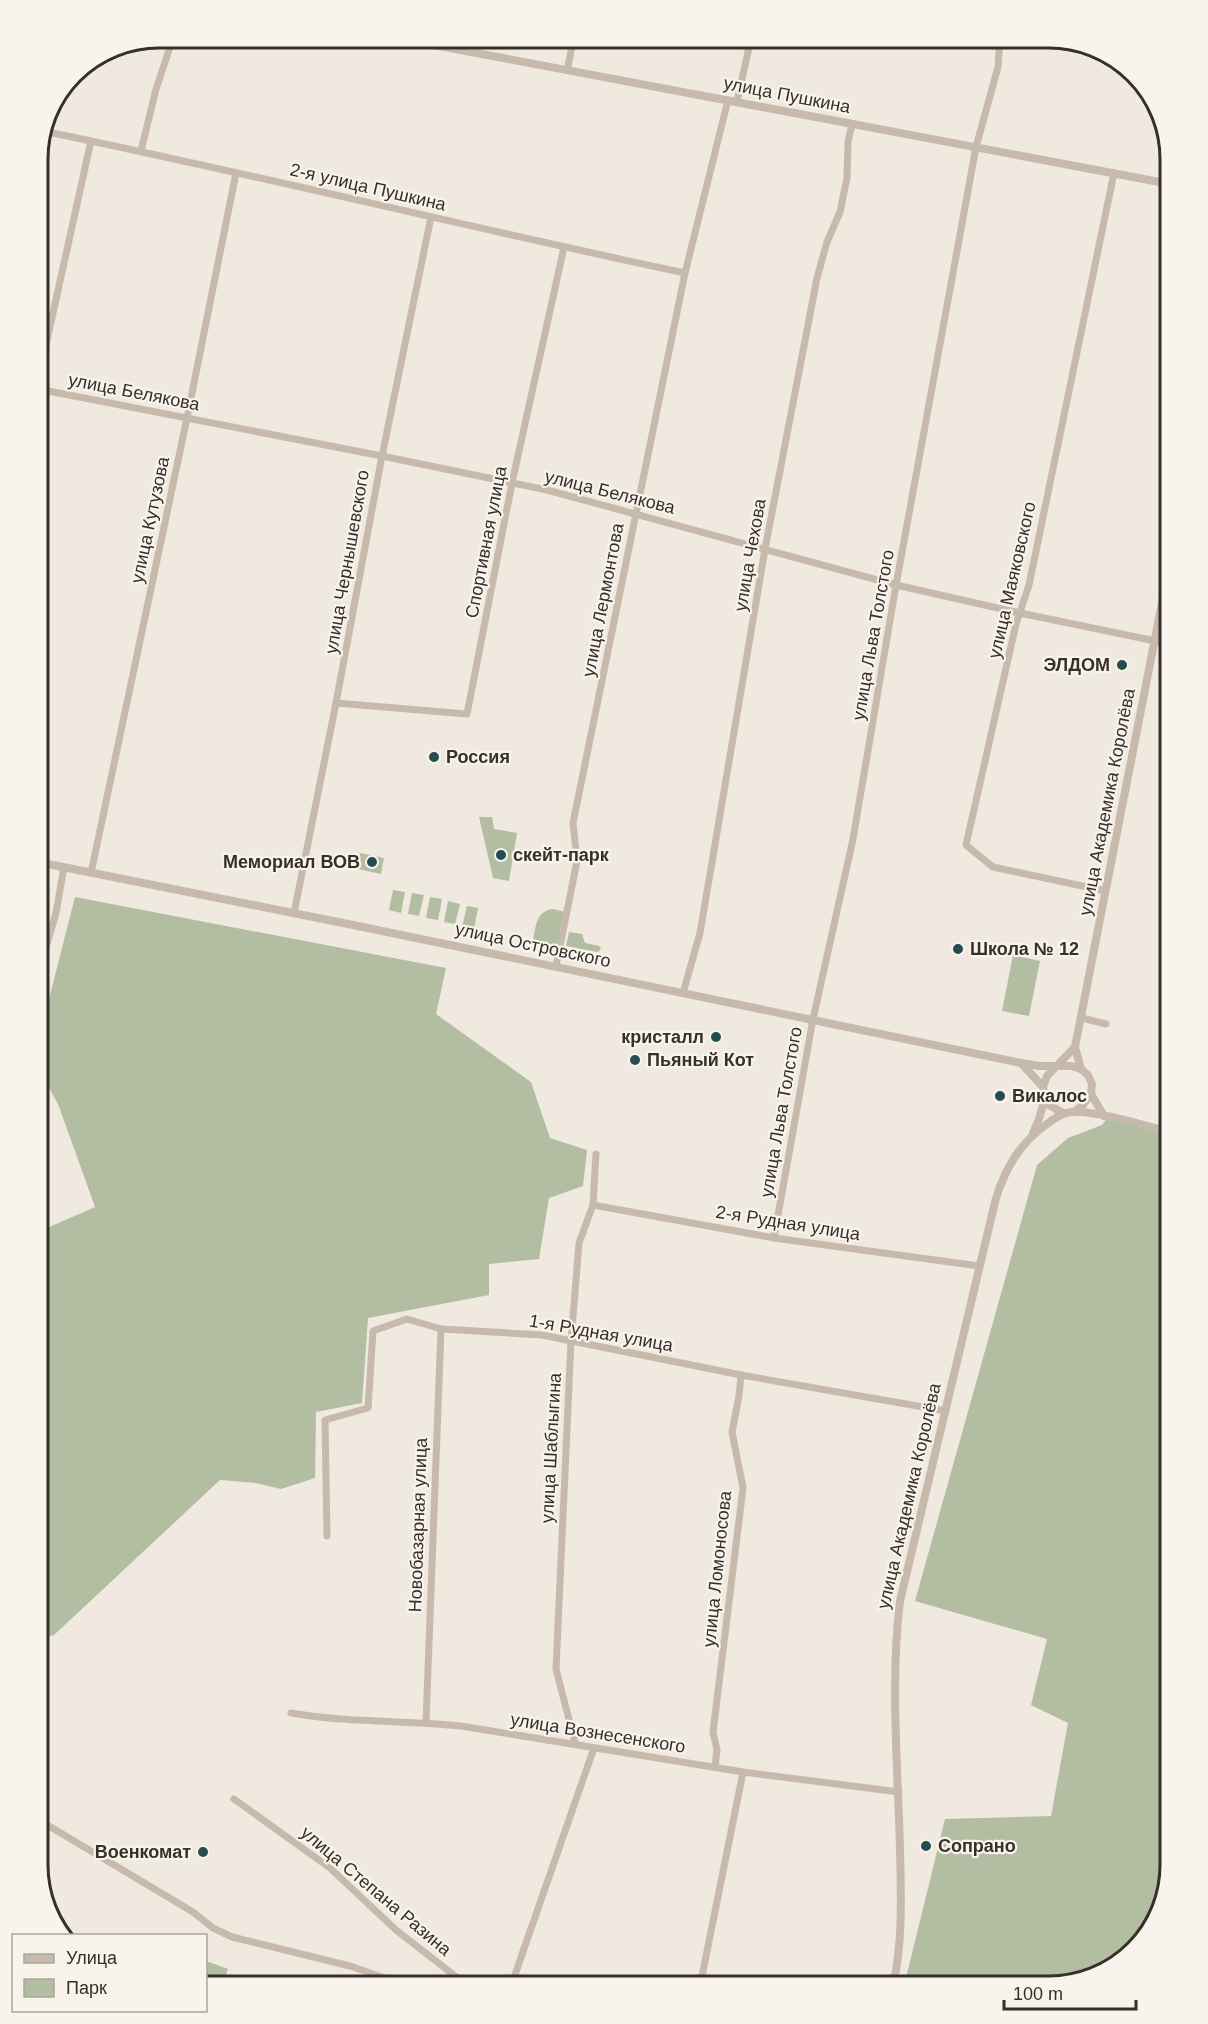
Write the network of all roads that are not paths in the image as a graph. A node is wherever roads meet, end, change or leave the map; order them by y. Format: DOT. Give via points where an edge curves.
graph roads {
  1 [pos="170,48"];
  2 [pos="450,48"];
  3 [pos="572,48"];
  4 [pos="749,48"];
  5 [pos="999,48"];
  6 [pos="567,70"];
  7 [pos="728,100"];
  8 [pos="737,102"];
  9 [pos="852,124"];
  10 [pos="51,133"];
  11 [pos="91,141"];
  12 [pos="976,147"];
  13 [pos="141,151"];
  14 [pos="236,173"];
  15 [pos="1114,173"];
  16 [pos="1160,182"];
  17 [pos="431,217"];
  18 [pos="564,248"];
  19 [pos="686,273"];
  20 [pos="48,336"];
  21 [pos="48,391"];
  22 [pos="187,418"];
  23 [pos="382,456"];
  24 [pos="513,483"];
  25 [pos="636,513"];
  26 [pos="765,549"];
  27 [pos="896,585"];
  28 [pos="1020,613"];
  29 [pos="1160,614"];
  30 [pos="1155,640"];
  31 [pos="1160,641"];
  32 [pos="336,704"];
  33 [pos="48,864"];
  34 [pos="64,867"];
  35 [pos="91,873"];
  36 [pos="1106,891"];
  37 [pos="294,913"];
  38 [pos="48,941"];
  39 [pos="556,966"];
  40 [pos="683,993"];
  41 [pos="1082,1018"];
  42 [pos="813,1019"];
  43 [pos="1106,1024"];
  44 [pos="1075,1047"];
  45 [pos="1021,1063"];
  46 [pos="1057,1067"];
  47 [pos="1081,1069"];
  48 [pos="1043,1087"];
  49 [pos="1092,1094"];
  50 [pos="1045,1098"];
  51 [pos="1074,1112"];
  52 [pos="1063,1113"];
  53 [pos="1104,1116"];
  54 [pos="1160,1130"];
  55 [pos="1031,1136"];
  56 [pos="596,1154"];
  57 [pos="593,1205"];
  58 [pos="774,1238"];
  59 [pos="979,1266"];
  60 [pos="441,1329"];
  61 [pos="571,1341"];
  62 [pos="741,1375"];
  63 [pos="946,1411"];
  64 [pos="327,1536"];
  65 [pos="291,1713"];
  66 [pos="426,1722"];
  67 [pos="575,1743"];
  68 [pos="594,1748"];
  69 [pos="715,1767"];
  70 [pos="743,1772"];
  71 [pos="899,1792"];
  72 [pos="234,1799"];
  73 [pos="48,1826"];
  74 [pos="379,1976"];
  75 [pos="455,1976"];
  76 [pos="515,1976"];
  77 [pos="702,1976"];
  78 [pos="895,1976"];
  1 -- 13 [label="street"];
  2 -- 6 [label="street, улица Пушкина"];
  3 -- 6 [label="street"];
  4 -- 8 [label="street"];
  5 -- 12 [label="street, улица Льва Толстого" via="998,67"];
  6 -- 7 [label="street, улица Пушкина"];
  7 -- 8 [label="street, улица Пушкина"];
  7 -- 19 [label="street, улица Лермонтова"];
  8 -- 9 [label="street, улица Пушкина"];
  9 -- 12 [label="street, улица Пушкина"];
  9 -- 26 [label="street, улица Чехова" via="847,178 840,212 817,278"];
  10 -- 11 [label="street, 2-я улица Пушкина"];
  11 -- 13 [label="street, 2-я улица Пушкина"];
  11 -- 20 [label="street"];
  12 -- 15 [label="street, улица Пушкина"];
  12 -- 27 [label="street, улица Льва Толстого"];
  13 -- 14 [label="street, 2-я улица Пушкина"];
  14 -- 17 [label="street, 2-я улица Пушкина"];
  14 -- 22 [label="street, улица Кутузова"];
  15 -- 16 [label="street, улица Пушкина"];
  15 -- 28 [label="street, улица Маяковского"];
  17 -- 18 [label="street, 2-я улица Пушкина"];
  17 -- 23 [label="street, улица Чернышевского"];
  18 -- 19 [label="street, 2-я улица Пушкина"];
  18 -- 24 [label="street, Спортивная улица"];
  19 -- 25 [label="street, улица Лермонтова"];
  21 -- 22 [label="street, улица Белякова"];
  22 -- 23 [label="street, улица Белякова"];
  22 -- 35 [label="street, улица Кутузова"];
  23 -- 24 [label="street, улица Белякова"];
  23 -- 32 [label="street, улица Чернышевского"];
  24 -- 25 [label="street, улица Белякова"];
  24 -- 32 [label="street, Спортивная улица" via="467,714"];
  25 -- 26 [label="street, улица Белякова"];
  25 -- 39 [label="street, улица Лермонтова" via="573,823 578,861"];
  26 -- 27 [label="street, улица Белякова"];
  26 -- 40 [label="street, улица Чехова" via="700,933"];
  27 -- 28 [label="street, улица Белякова"];
  27 -- 42 [label="street, улица Льва Толстого" via="853,838"];
  28 -- 30 [label="street, улица Белякова"];
  28 -- 36 [label="street, улица Маяковского" via="966,845 993,867"];
  29 -- 30 [label="street, улица Академика Королёва"];
  30 -- 31 [label="street, улица Белякова"];
  30 -- 36 [label="street, улица Академика Королёва"];
  32 -- 37 [label="street, улица Чернышевского"];
  33 -- 34 [label="street, улица Островского"];
  34 -- 35 [label="street, улица Островского"];
  34 -- 38 [label="street"];
  35 -- 37 [label="street, улица Островского"];
  36 -- 41 [label="street, улица Академика Королёва"];
  37 -- 39 [label="street, улица Островского"];
  39 -- 40 [label="street, улица Островского"];
  40 -- 42 [label="street, улица Островского"];
  41 -- 43 [label="street"];
  41 -- 44 [label="street, улица Академика Королёва"];
  42 -- 45 [label="street, улица Островского"];
  42 -- 58 [label="street, улица Льва Толстого"];
  44 -- 46 [label="street"];
  44 -- 47 [label="street"];
  45 -- 46 [label="street, улица Островского"];
  45 -- 48 [label="street"];
  46 -- 47 [label="street"];
  46 -- 48 [label="street" via="1047,1076"];
  47 -- 49 [label="street" via="1092,1084"];
  48 -- 50 [label="street"];
  49 -- 51 [label="street"];
  49 -- 53 [label="street"];
  50 -- 52 [label="street"];
  50 -- 55 [label="street"];
  51 -- 52 [label="street"];
  51 -- 53 [label="street"];
  52 -- 55 [label="street"];
  53 -- 54 [label="street"];
  55 -- 59 [label="street, улица Академика Королёва" via="1004,1174"];
  56 -- 57 [label="street, улица Шаблыгина"];
  57 -- 58 [label="street, 2-я Рудная улица"];
  57 -- 61 [label="street, улица Шаблыгина" via="579,1244"];
  58 -- 59 [label="street, 2-я Рудная улица"];
  59 -- 63 [label="street, улица Академика Королёва"];
  60 -- 61 [label="street, 1-я Рудная улица" via="542,1335"];
  60 -- 64 [label="street, 1-я Рудная улица" via="407,1319 373,1331 368,1408 325,1420"];
  60 -- 66 [label="street, Новобазарная улица"];
  61 -- 62 [label="street, 1-я Рудная улица"];
  61 -- 67 [label="street, улица Шаблыгина" via="556,1670"];
  62 -- 63 [label="street, 1-я Рудная улица"];
  62 -- 69 [label="street, улица Ломоносова" via="732,1432 743,1488 713,1732"];
  63 -- 71 [label="street, улица Академика Королёва" via="904,1580 898,1620"];
  65 -- 66 [label="street, улица Вознесенского" via="329,1720"];
  66 -- 67 [label="street, улица Вознесенского"];
  67 -- 68 [label="street, улица Вознесенского"];
  68 -- 69 [label="street, улица Вознесенского"];
  68 -- 76 [label="street"];
  69 -- 70 [label="street, улица Вознесенского"];
  70 -- 71 [label="street, улица Вознесенского"];
  70 -- 77 [label="street"];
  71 -- 78 [label="street, улица Академика Королёва" via="902,1913"];
  72 -- 75 [label="street, улица Степана Разина" via="330,1868 396,1929"];
  73 -- 74 [label="street" via="232,1937"];
}
